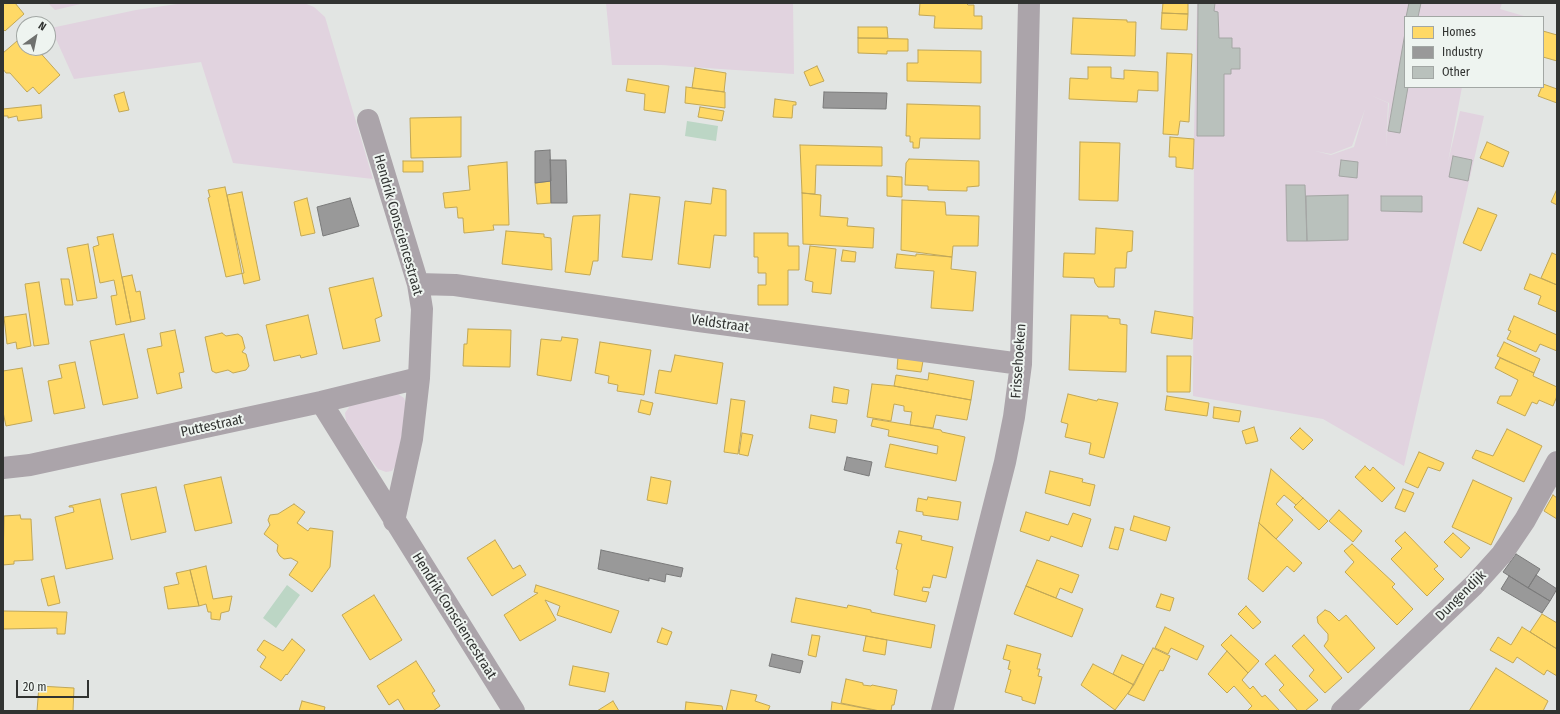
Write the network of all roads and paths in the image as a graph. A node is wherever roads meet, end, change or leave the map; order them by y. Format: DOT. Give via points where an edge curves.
graph roads {
  1 [pos="1029,3"];
  2 [pos="368,120"];
  3 [pos="418,284"];
  4 [pos="1021,364"];
  5 [pos="419,378"];
  6 [pos="321,402"];
  7 [pos="1557,462"];
  8 [pos="3,468"];
  9 [pos="394,521"];
  10 [pos="514,711"];
  11 [pos="942,711"];
  12 [pos="1342,711"];
  1 -- 4 [label="street, Frissehoeken"];
  2 -- 3 [label="street, Hendrik Consciencestraat"];
  3 -- 4 [label="street, Veldstraat" via="455,285"];
  3 -- 5 [label="street, Hendrik Consciencestraat" via="422,309"];
  4 -- 11 [label="street, Frissehoeken" via="1005,462"];
  5 -- 6 [label="street, Puttestraat"];
  5 -- 9 [label="street, Hendrik Consciencestraat" via="412,439"];
  6 -- 8 [label="street, Puttestraat" via="30,465"];
  6 -- 9 [label="street, Hendrik Consciencestraat"];
  7 -- 12 [label="street, Dungendijk" via="1525,520 1502,554 1474,586"];
  9 -- 10 [label="street, Hendrik Consciencestraat"];
}
